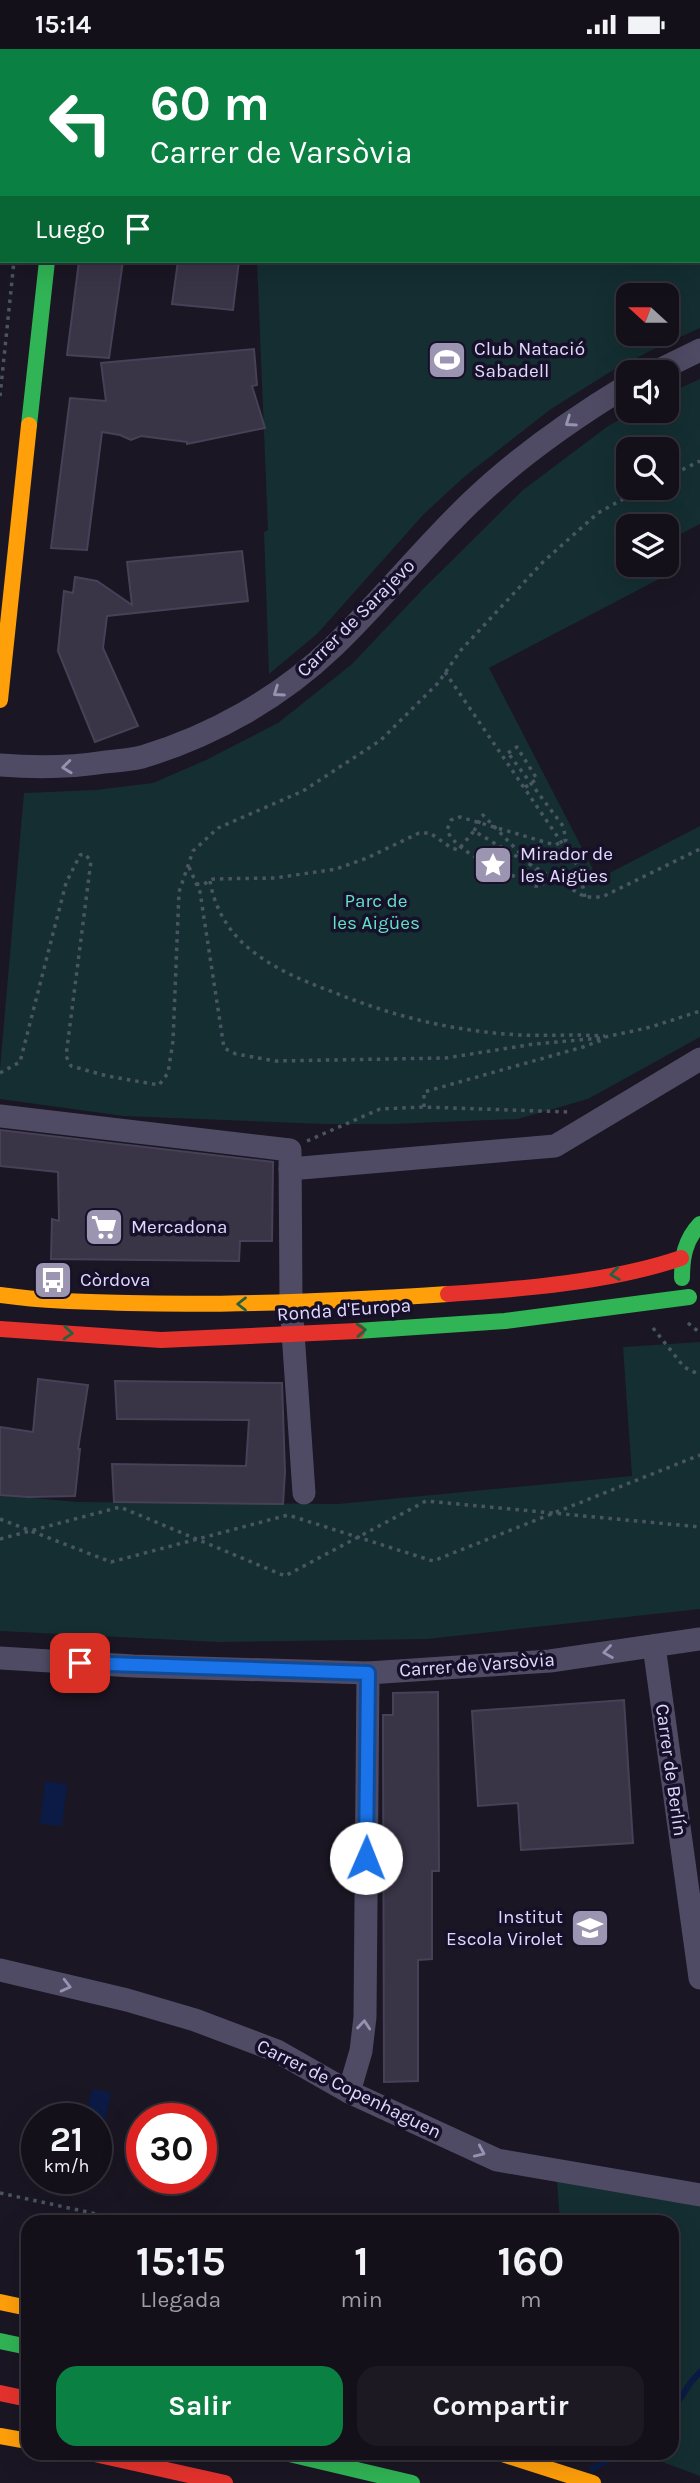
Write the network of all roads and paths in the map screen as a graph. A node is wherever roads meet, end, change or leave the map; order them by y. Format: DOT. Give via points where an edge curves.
graph roads {
  1 [pos="14,263"];
  2 [pos="35,263"];
  3 [pos="47,263"];
  4 [pos="700,350"];
  5 [pos="679,360"];
  6 [pos="616,393"];
  7 [pos="0,396"];
  8 [pos="700,461"];
  9 [pos="679,471"];
  10 [pos="621,500"];
  11 [pos="0,599"];
  12 [pos="445,672"];
  13 [pos="0,700"];
  14 [pos="0,765"];
  15 [pos="524,788"];
  16 [pos="474,831"];
  17 [pos="700,849"];
  18 [pos="188,865"];
  19 [pos="210,881"];
  20 [pos="197,884"];
  21 [pos="585,897"];
  22 [pos="700,1011"];
  23 [pos="610,1036"];
  24 [pos="700,1059"];
  25 [pos="0,1073"];
  26 [pos="424,1107"];
  27 [pos="569,1112"];
  28 [pos="0,1116"];
  29 [pos="290,1159"];
  30 [pos="700,1224"];
  31 [pos="681,1258"];
  32 [pos="0,1295"];
  33 [pos="689,1297"];
  34 [pos="291,1303"];
  35 [pos="700,1311"];
  36 [pos="651,1326"];
  37 [pos="0,1329"];
  38 [pos="293,1335"];
  39 [pos="700,1375"];
  40 [pos="700,1455"];
  41 [pos="304,1493"];
  42 [pos="553,1513"];
  43 [pos="0,1518"];
  44 [pos="700,1527"];
  45 [pos="32,1531"];
  46 [pos="358,1537"];
  47 [pos="0,1539"];
  48 [pos="197,1539"];
  49 [pos="700,1639"];
  50 [pos="654,1646"];
  51 [pos="0,1658"];
  52 [pos="368,1673"];
  53 [pos="696,1922"];
  54 [pos="0,1970"];
  55 [pos="700,1977"];
  56 [pos="349,2092"];
  57 [pos="0,2193"];
  58 [pos="700,2195"];
  59 [pos="101,2215"];
  60 [pos="0,2302"];
  61 [pos="21,2306"];
  62 [pos="0,2341"];
  63 [pos="21,2346"];
  64 [pos="0,2393"];
  65 [pos="21,2398"];
  66 [pos="0,2436"];
  67 [pos="21,2440"];
  68 [pos="122,2460"];
  69 [pos="315,2460"];
  70 [pos="527,2460"];
  71 [pos="584,2464"];
  72 [pos="599,2478"];
  73 [pos="225,2483"];
  74 [pos="412,2483"];
  1 -- 7 [label="path"];
  2 -- 11 [label="main road"];
  3 -- 13 [label="main road"];
  4 -- 5 [label="street"];
  6 -- 14 [label="street, Carrer de Sarajevo, one-way" via="545,439 472,501 331,649 262,703 140,758 58,768"];
  8 -- 9 [label="path"];
  10 -- 12 [label="path" via="598,513 543,562"];
  12 -- 15 [label="path"];
  12 -- 18 [label="path" via="381,740 303,791 218,828 193,851"];
  15 -- 16 [label="path, bridge" via="537,779 517,747 508,753 564,826 566,840 555,845 496,827 484,824 472,820 460,817 451,820 447,830 466,852 535,886 542,885 545,879 500,833 492,824 483,815 478,823"];
  15 -- 21 [label="path" via="579,868"];
  16 -- 19 [label="path" via="458,850 430,833 419,833 336,869 275,879"];
  16 -- 21 [label="path"];
  17 -- 21 [label="path" via="602,897"];
  18 -- 20 [label="path"];
  18 -- 25 [label="path" via="179,892 169,1073 159,1085 71,1066 66,1056 91,877 92,861 85,854 80,855 66,883 20,1062"];
  19 -- 20 [label="path"];
  19 -- 23 [label="path" via="214,901 232,930 275,968 382,1012 425,1023 519,1035"];
  20 -- 23 [label="path" via="224,1048 236,1053 275,1061 446,1058"];
  22 -- 23 [label="path"];
  23 -- 26 [label="path" via="424,1092"];
  24 -- 29 [label="street" via="555,1146"];
  26 -- 27 [label="path"];
  26 -- 29 [label="path" via="380,1109 322,1133"];
  28 -- 29 [label="street"];
  29 -- 34 [label="street"];
  30 -- 31 [label="main road"];
  31 -- 33 [label="main road"];
  31 -- 34 [label="main road, Ronda d'Europa, one-way" via="646,1270 504,1290"];
  34 -- 32 [label="main road, Ronda d'Europa, one-way" via="149,1304"];
  33 -- 35 [label="main road"];
  38 -- 33 [label="main road, Ronda d'Europa, one-way" via="505,1321"];
  34 -- 38 [label="street"];
  36 -- 39 [label="path" via="684,1367"];
  37 -- 38 [label="main road, Ronda d'Europa, one-way" via="161,1340"];
  38 -- 41 [label="street"];
  40 -- 42 [label="path"];
  42 -- 44 [label="path"];
  42 -- 46 [label="path" via="426,1501"];
  42 -- 46 [label="path" via="433,1561"];
  43 -- 45 [label="path"];
  45 -- 47 [label="path"];
  45 -- 48 [label="path" via="111,1562"];
  45 -- 48 [label="path" via="120,1507"];
  46 -- 48 [label="path" via="288,1515"];
  46 -- 48 [label="path" via="285,1576"];
  49 -- 50 [label="street, Carrer de Varsòvia"];
  50 -- 52 [label="street, Carrer de Varsòvia, one-way" via="550,1661"];
  50 -- 53 [label="street, Carrer de Berlín"];
  51 -- 52 [label="street, Carrer de Varsòvia"];
  56 -- 52 [label="street, one-way" via="365,2017"];
  53 -- 55 [label="street, Carrer de Berlín"];
  54 -- 56 [label="street, Carrer de Copenhaguen, one-way" via="195,2020 277,2051"];
  56 -- 58 [label="street, Carrer de Copenhaguen, one-way" via="497,2160"];
  57 -- 59 [label="path"];
  60 -- 61 [label="main road"];
  62 -- 63 [label="main road"];
  64 -- 65 [label="main road"];
  66 -- 67 [label="main road"];
  68 -- 73 [label="main road"];
  69 -- 74 [label="main road"];
  70 -- 72 [label="main road"];
  71 -- 72 [label="main road"];
}
